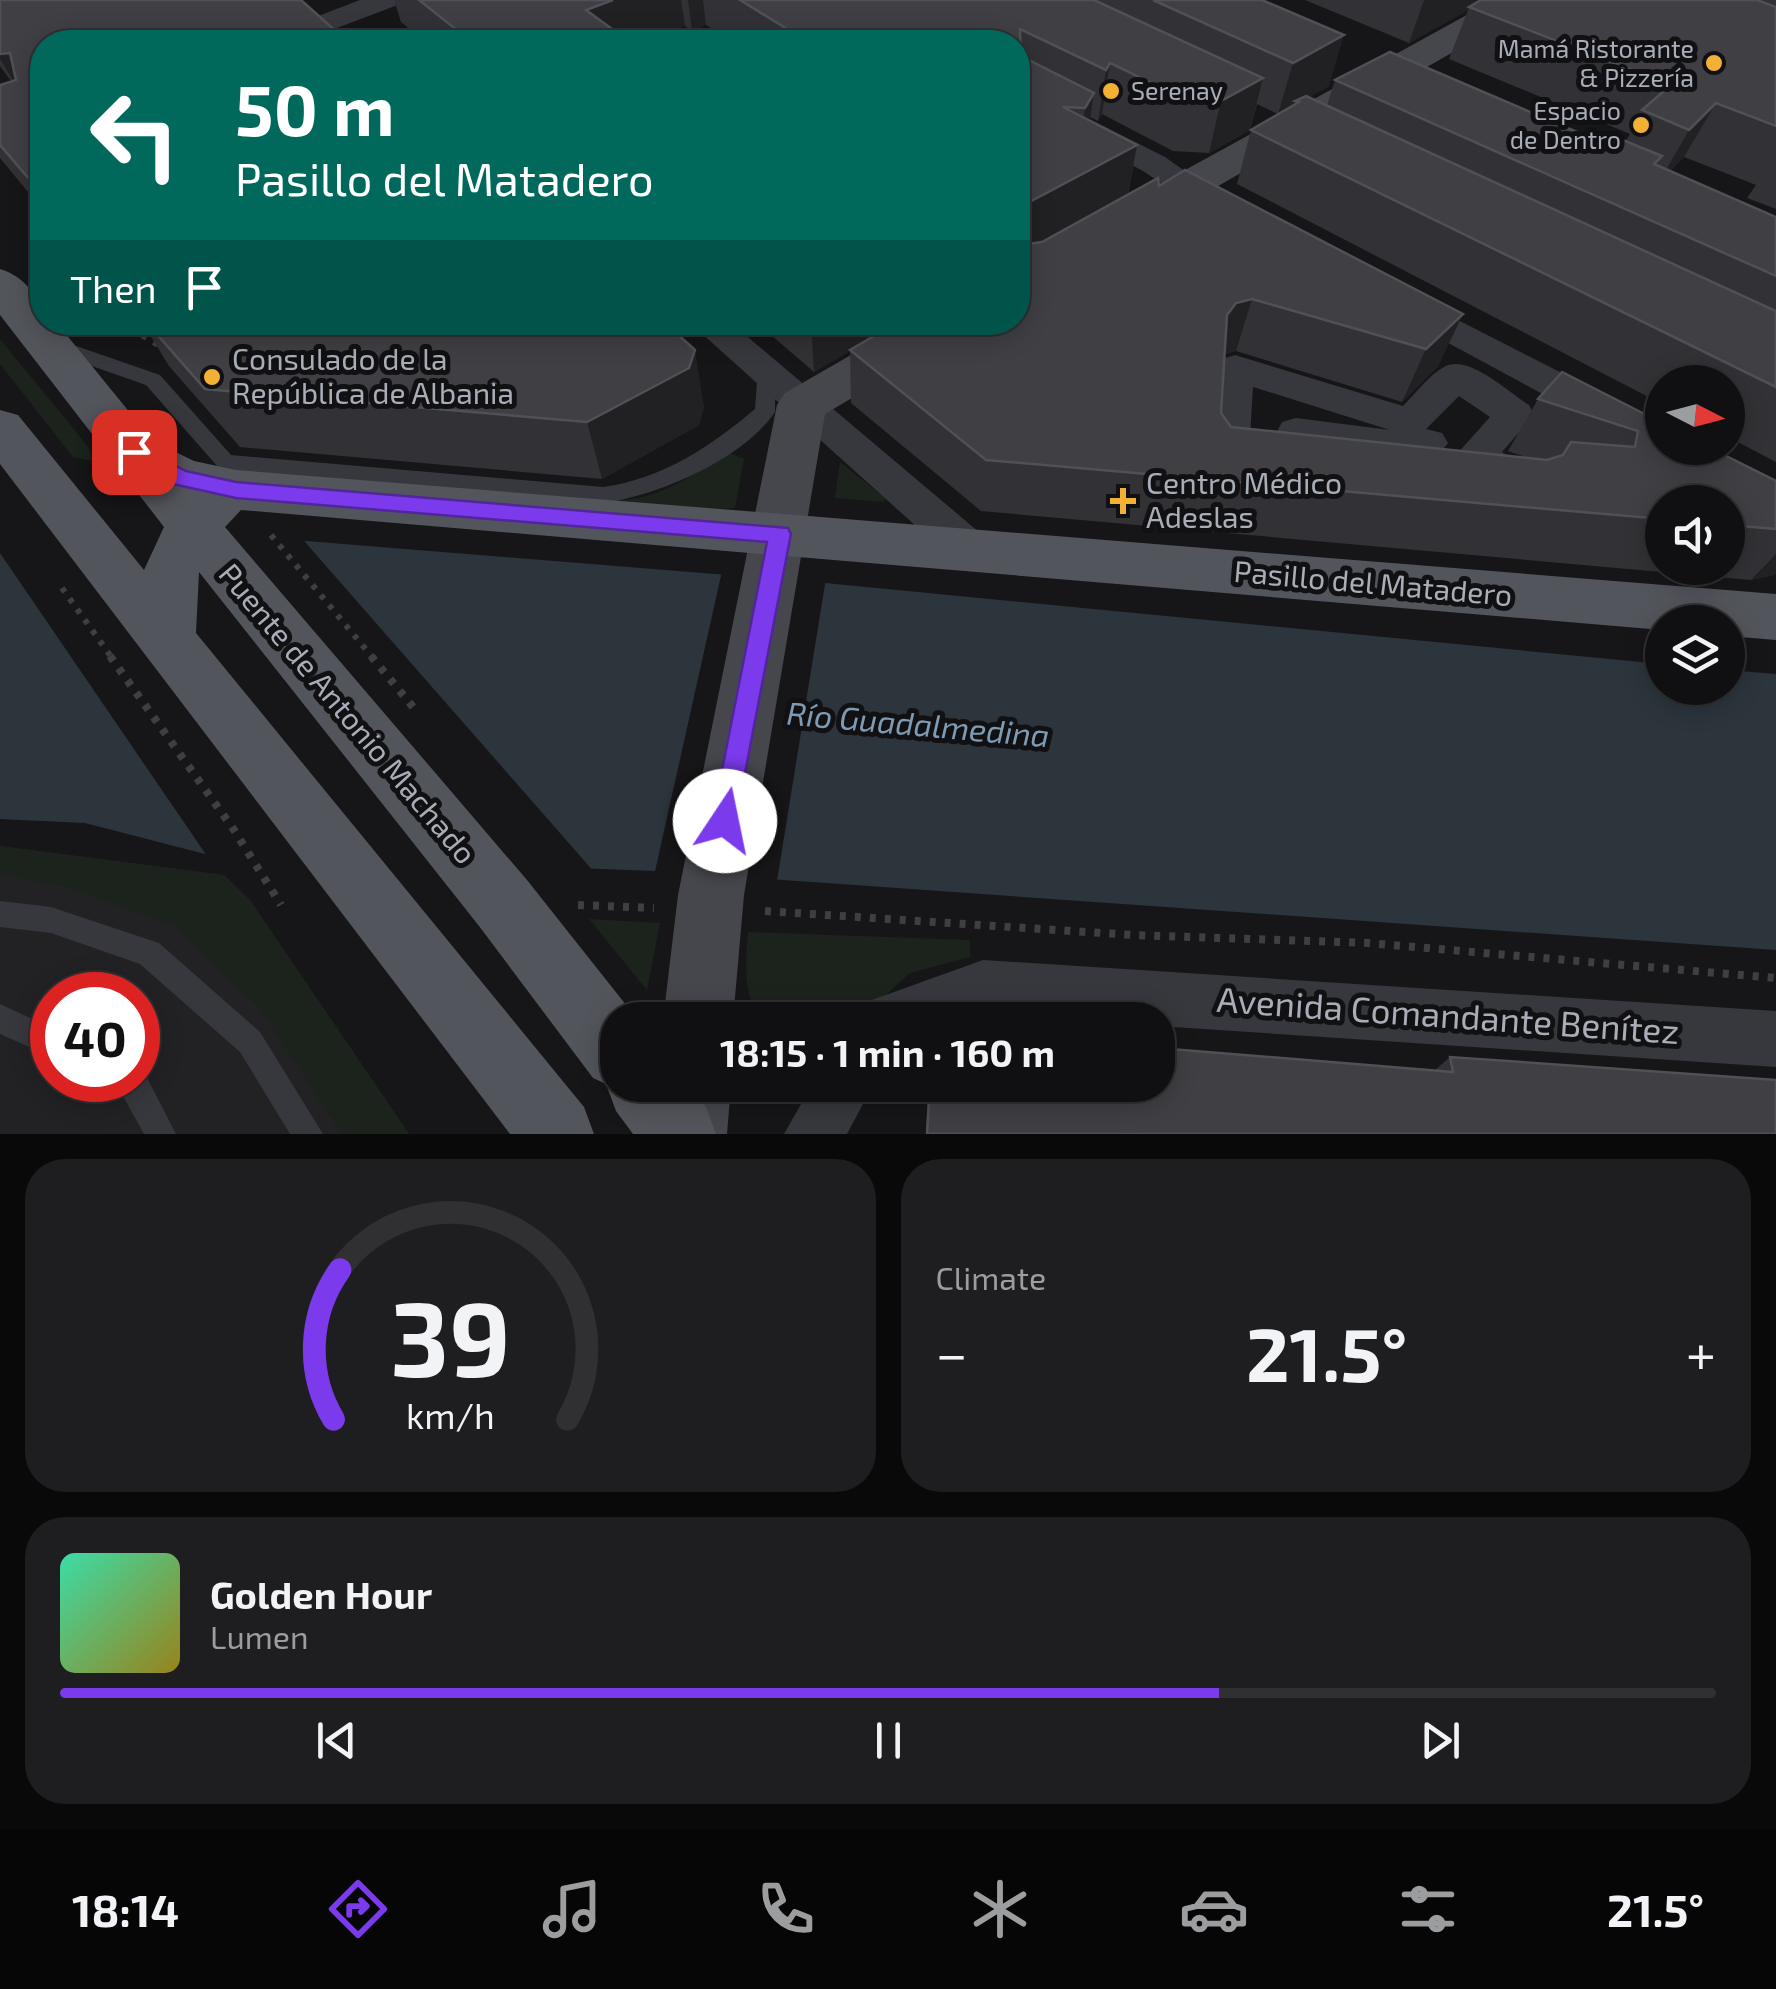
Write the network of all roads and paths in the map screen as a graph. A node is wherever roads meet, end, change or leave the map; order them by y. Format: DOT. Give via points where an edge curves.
graph roads {
  1 [pos="385,0"];
  2 [pos="1520,0"];
  3 [pos="357,15"];
  4 [pos="312,30"];
  5 [pos="1340,53"];
  6 [pos="1416,86"];
  7 [pos="1030,99"];
  8 [pos="1266,126"];
  9 [pos="1320,150"];
  10 [pos="1186,185"];
  11 [pos="1259,228"];
  12 [pos="1030,274"];
  13 [pos="0,284"];
  14 [pos="1364,284"];
  15 [pos="30,321"];
  16 [pos="41,335"];
  17 [pos="143,335"];
  18 [pos="722,335"];
  19 [pos="914,335"];
  20 [pos="48,343"];
  21 [pos="170,350"];
  22 [pos="1522,367"];
  23 [pos="783,389"];
  24 [pos="1483,394"];
  25 [pos="0,428"];
  26 [pos="1296,432"];
  27 [pos="1645,432"];
  28 [pos="206,494"];
  29 [pos="778,543"];
  30 [pos="970,550"];
  31 [pos="56,580"];
  32 [pos="1776,617"];
  33 [pos="168,644"];
  34 [pos="708,904"];
  35 [pos="281,905"];
  36 [pos="580,908"];
  37 [pos="0,914"];
  38 [pos="1776,978"];
  39 [pos="700,1002"];
  40 [pos="939,1002"];
  41 [pos="0,1019"];
  42 [pos="600,1029"];
  43 [pos="30,1033"];
  44 [pos="1776,1039"];
  45 [pos="144,1102"];
  46 [pos="655,1102"];
  47 [pos="693,1102"];
  48 [pos="834,1102"];
  49 [pos="161,1134"];
  50 [pos="308,1134"];
  51 [pos="556,1134"];
  52 [pos="679,1134"];
  53 [pos="690,1134"];
  54 [pos="813,1134"];
  1 -- 3 [label="street"];
  2 -- 6 [label="street"];
  3 -- 4 [label="street"];
  5 -- 6 [label="street"];
  6 -- 8 [label="street"];
  7 -- 10 [label="street"];
  8 -- 9 [label="street"];
  8 -- 10 [label="street"];
  10 -- 11 [label="street"];
  10 -- 12 [label="street"];
  13 -- 15 [label="main road"];
  14 -- 22 [label="street"];
  16 -- 20 [label="main road"];
  17 -- 21 [label="path"];
  18 -- 23 [label="street"];
  19 -- 23 [label="street"];
  20 -- 28 [label="main road" via="134,452"];
  20 -- 28 [label="lane" via="153,380"];
  22 -- 24 [label="street"];
  22 -- 27 [label="street"];
  23 -- 28 [label="lane" via="732,442 630,493"];
  23 -- 29 [label="street"];
  23 -- 30 [label="street"];
  24 -- 24 [label="street" via="1457,376 1410,422 1235,368 1229,465 1516,492 1520,482 1476,455 1515,415"];
  24 -- 26 [label="street" via="1422,448"];
  25 -- 33 [label="main road"];
  28 -- 29 [label="main road, Pasillo del Matadero"];
  28 -- 33 [label="main road, Puente de Antonio Machado" via="170,562 164,599"];
  28 -- 42 [label="main road, Puente de Antonio Machado"];
  29 -- 30 [label="main road, Pasillo del Matadero"];
  29 -- 34 [label="street"];
  30 -- 32 [label="main road, Pasillo del Matadero"];
  31 -- 35 [label="path"];
  33 -- 51 [label="main road"];
  34 -- 36 [label="path"];
  34 -- 38 [label="path" via="1368,943"];
  34 -- 39 [label="street"];
  37 -- 50 [label="lane" via="52,920 150,954 250,1042"];
  40 -- 44 [label="street, Avenida Comandante Benítez" via="982,987"];
  41 -- 43 [label="lane"];
  45 -- 49 [label="lane"];
  46 -- 52 [label="main road"];
  47 -- 53 [label="street"];
  48 -- 54 [label="street"];
}
